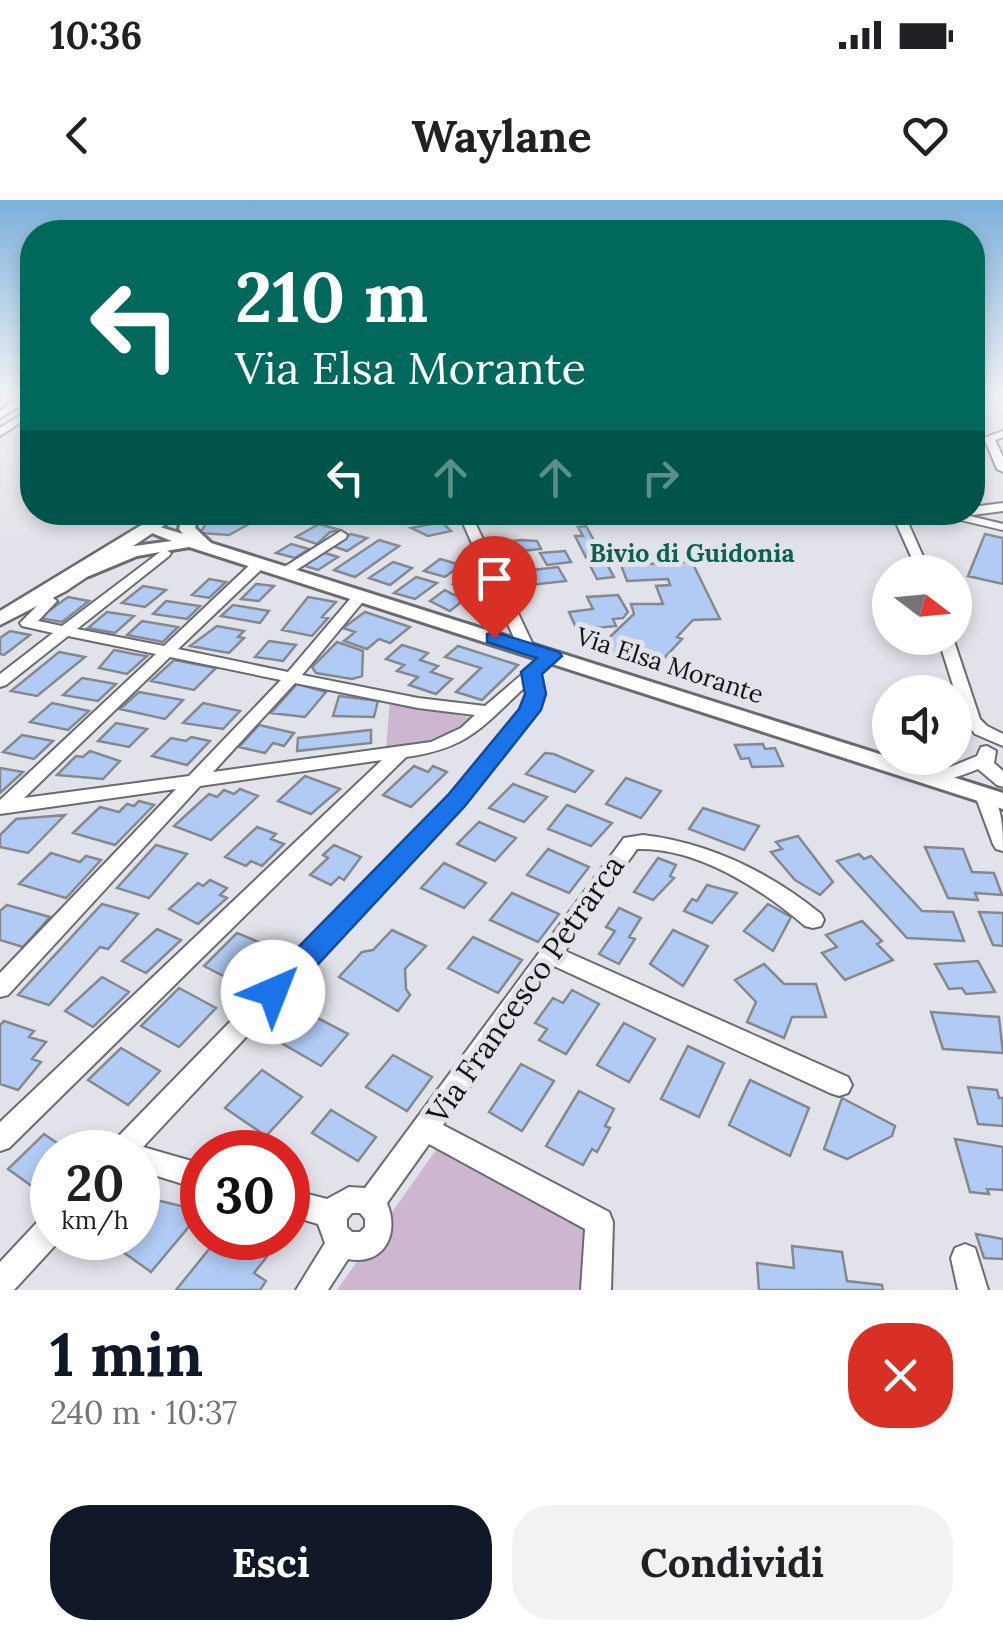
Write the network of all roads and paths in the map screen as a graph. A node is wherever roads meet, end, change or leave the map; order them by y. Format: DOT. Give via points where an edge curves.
graph roads {
  1 [pos="992,445"];
  2 [pos="1003,469"];
  3 [pos="156,525"];
  4 [pos="189,525"];
  5 [pos="470,525"];
  6 [pos="903,525"];
  7 [pos="150,529"];
  8 [pos="341,535"];
  9 [pos="206,546"];
  10 [pos="164,553"];
  11 [pos="917,555"];
  12 [pos="260,563"];
  13 [pos="284,571"];
  14 [pos="74,578"];
  15 [pos="361,595"];
  16 [pos="44,597"];
  17 [pos="0,619"];
  18 [pos="64,631"];
  19 [pos="527,648"];
  20 [pos="167,652"];
  21 [pos="951,655"];
  22 [pos="552,656"];
  23 [pos="531,672"];
  24 [pos="290,678"];
  25 [pos="0,682"];
  26 [pos="489,712"];
  27 [pos="1003,743"];
  28 [pos="398,755"];
  29 [pos="872,759"];
  30 [pos="992,771"];
  31 [pos="921,775"];
  32 [pos="193,783"];
  33 [pos="996,798"];
  34 [pos="1,809"];
  35 [pos="1003,844"];
  36 [pos="813,920"];
  37 [pos="548,954"];
  38 [pos="0,988"];
  39 [pos="839,1084"];
  40 [pos="5,1128"];
  41 [pos="426,1129"];
  42 [pos="143,1130"];
  43 [pos="372,1203"];
  44 [pos="310,1214"];
  45 [pos="338,1230"];
  46 [pos="30,1251"];
  47 [pos="965,1258"];
  48 [pos="0,1284"];
  49 [pos="313,1286"];
  50 [pos="596,1290"];
  51 [pos="973,1290"];
  1 -- 2 [label="street"];
  3 -- 7 [label="main road"];
  4 -- 9 [label="street"];
  5 -- 19 [label="street"];
  6 -- 11 [label="street"];
  7 -- 9 [label="street, Via Elsa Morante"];
  7 -- 14 [label="main road"];
  8 -- 13 [label="street"];
  9 -- 12 [label="street, Via Elsa Morante"];
  9 -- 14 [label="street, Via Elsa Morante" via="140,549"];
  10 -- 18 [label="street"];
  12 -- 13 [label="street, Via Elsa Morante"];
  12 -- 20 [label="street"];
  13 -- 15 [label="street, Via Elsa Morante"];
  14 -- 16 [label="main road"];
  15 -- 19 [label="street, Via Elsa Morante"];
  15 -- 24 [label="street"];
  16 -- 17 [label="main road"];
  16 -- 18 [label="street" via="50,602 27,623"];
  18 -- 20 [label="street"];
  18 -- 25 [label="street"];
  19 -- 22 [label="street, Via Elsa Morante"];
  20 -- 24 [label="street"];
  20 -- 34 [label="street"];
  21 -- 27 [label="street" via="972,720"];
  22 -- 23 [label="street"];
  22 -- 29 [label="street, Via Elsa Morante"];
  23 -- 26 [label="street"];
  23 -- 42 [label="street" via="534,702 490,762"];
  24 -- 26 [label="street"];
  24 -- 32 [label="street"];
  26 -- 28 [label="street" via="456,739"];
  27 -- 30 [label="street" via="987,750"];
  28 -- 32 [label="street"];
  28 -- 40 [label="street"];
  30 -- 33 [label="street"];
  31 -- 33 [label="street, Via Elsa Morante"];
  32 -- 34 [label="street"];
  32 -- 38 [label="street"];
  33 -- 35 [label="street"];
  36 -- 37 [label="street, Via Francesco Petrarca" via="751,876 637,841 620,853"];
  37 -- 39 [label="street"];
  37 -- 41 [label="street, Via Francesco Petrarca"];
  41 -- 43 [label="street, Via Francesco Petrarca"];
  41 -- 50 [label="street" via="600,1222"];
  43 -- 45 [label="street" via="344,1204"];
  43 -- 45 [label="street" via="379,1212 376,1236 366,1244 353,1248"];
  44 -- 45 [label="street"];
  45 -- 49 [label="street"];
  46 -- 48 [label="street"];
  47 -- 51 [label="street"];
}
